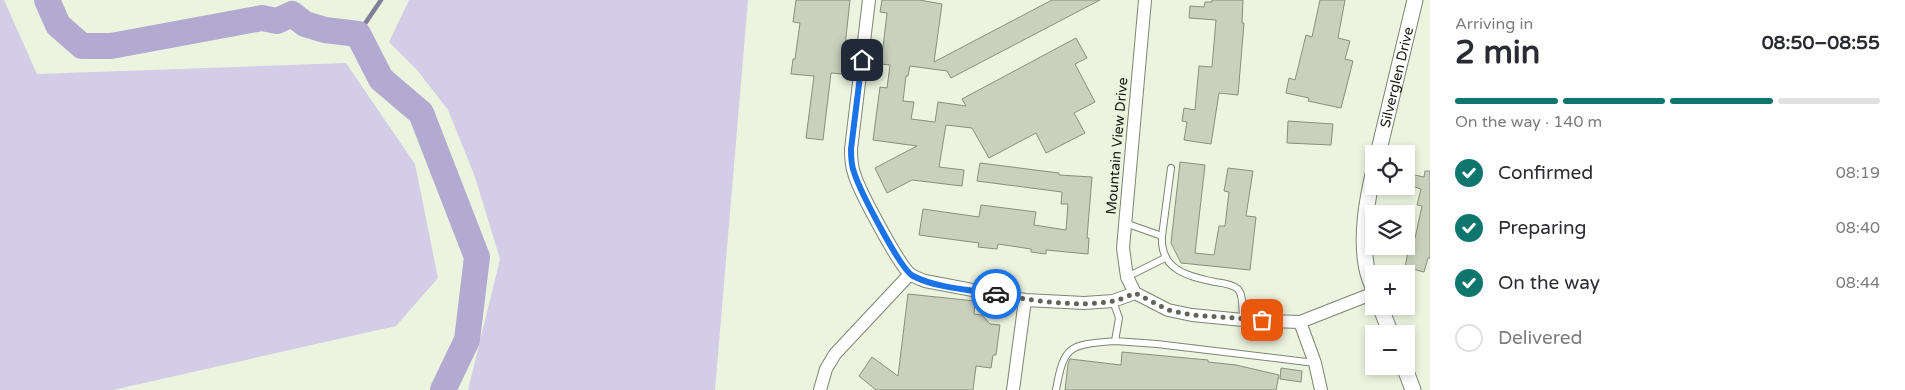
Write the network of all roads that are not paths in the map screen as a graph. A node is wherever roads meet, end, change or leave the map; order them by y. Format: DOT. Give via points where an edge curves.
graph roads {
  1 [pos="869,0"];
  2 [pos="1145,0"];
  3 [pos="1415,0"];
  4 [pos="1380,145"];
  5 [pos="1171,168"];
  6 [pos="1369,195"];
  7 [pos="1125,223"];
  8 [pos="1162,236"];
  9 [pos="1165,258"];
  10 [pos="1366,265"];
  11 [pos="910,274"];
  12 [pos="1127,277"];
  13 [pos="1135,293"];
  14 [pos="1365,296"];
  15 [pos="1025,300"];
  16 [pos="1113,301"];
  17 [pos="1243,320"];
  18 [pos="1300,322"];
  19 [pos="1115,341"];
  20 [pos="1315,363"];
  21 [pos="1407,375"];
  22 [pos="820,390"];
  23 [pos="1013,390"];
  24 [pos="1056,390"];
  25 [pos="1321,390"];
  26 [pos="1413,390"];
  1 -- 11 [label="street" via="851,161 861,191"];
  2 -- 7 [label="street, Mountain View Drive"];
  3 -- 4 [label="street, Silverglen Drive"];
  5 -- 8 [label="lane"];
  6 -- 10 [label="street" via="1364,243"];
  7 -- 8 [label="lane"];
  7 -- 12 [label="street, Mountain View Drive" via="1123,248"];
  8 -- 9 [label="lane"];
  9 -- 12 [label="lane"];
  9 -- 17 [label="lane" via="1172,267 1188,275 1238,289"];
  11 -- 15 [label="street" via="925,281"];
  11 -- 22 [label="street" via="835,354 826,369"];
  12 -- 13 [label="street, Mountain View Drive"];
  13 -- 16 [label="street"];
  13 -- 17 [label="street" via="1168,310 1200,317"];
  14 -- 18 [label="street"];
  15 -- 16 [label="street"];
  15 -- 23 [label="street"];
  16 -- 19 [label="lane" via="1119,318"];
  17 -- 18 [label="street"];
  18 -- 20 [label="street"];
  19 -- 20 [label="lane"];
  19 -- 24 [label="lane" via="1086,343 1069,351 1060,364"];
  20 -- 25 [label="street"];
  21 -- 26 [label="street"];
}
